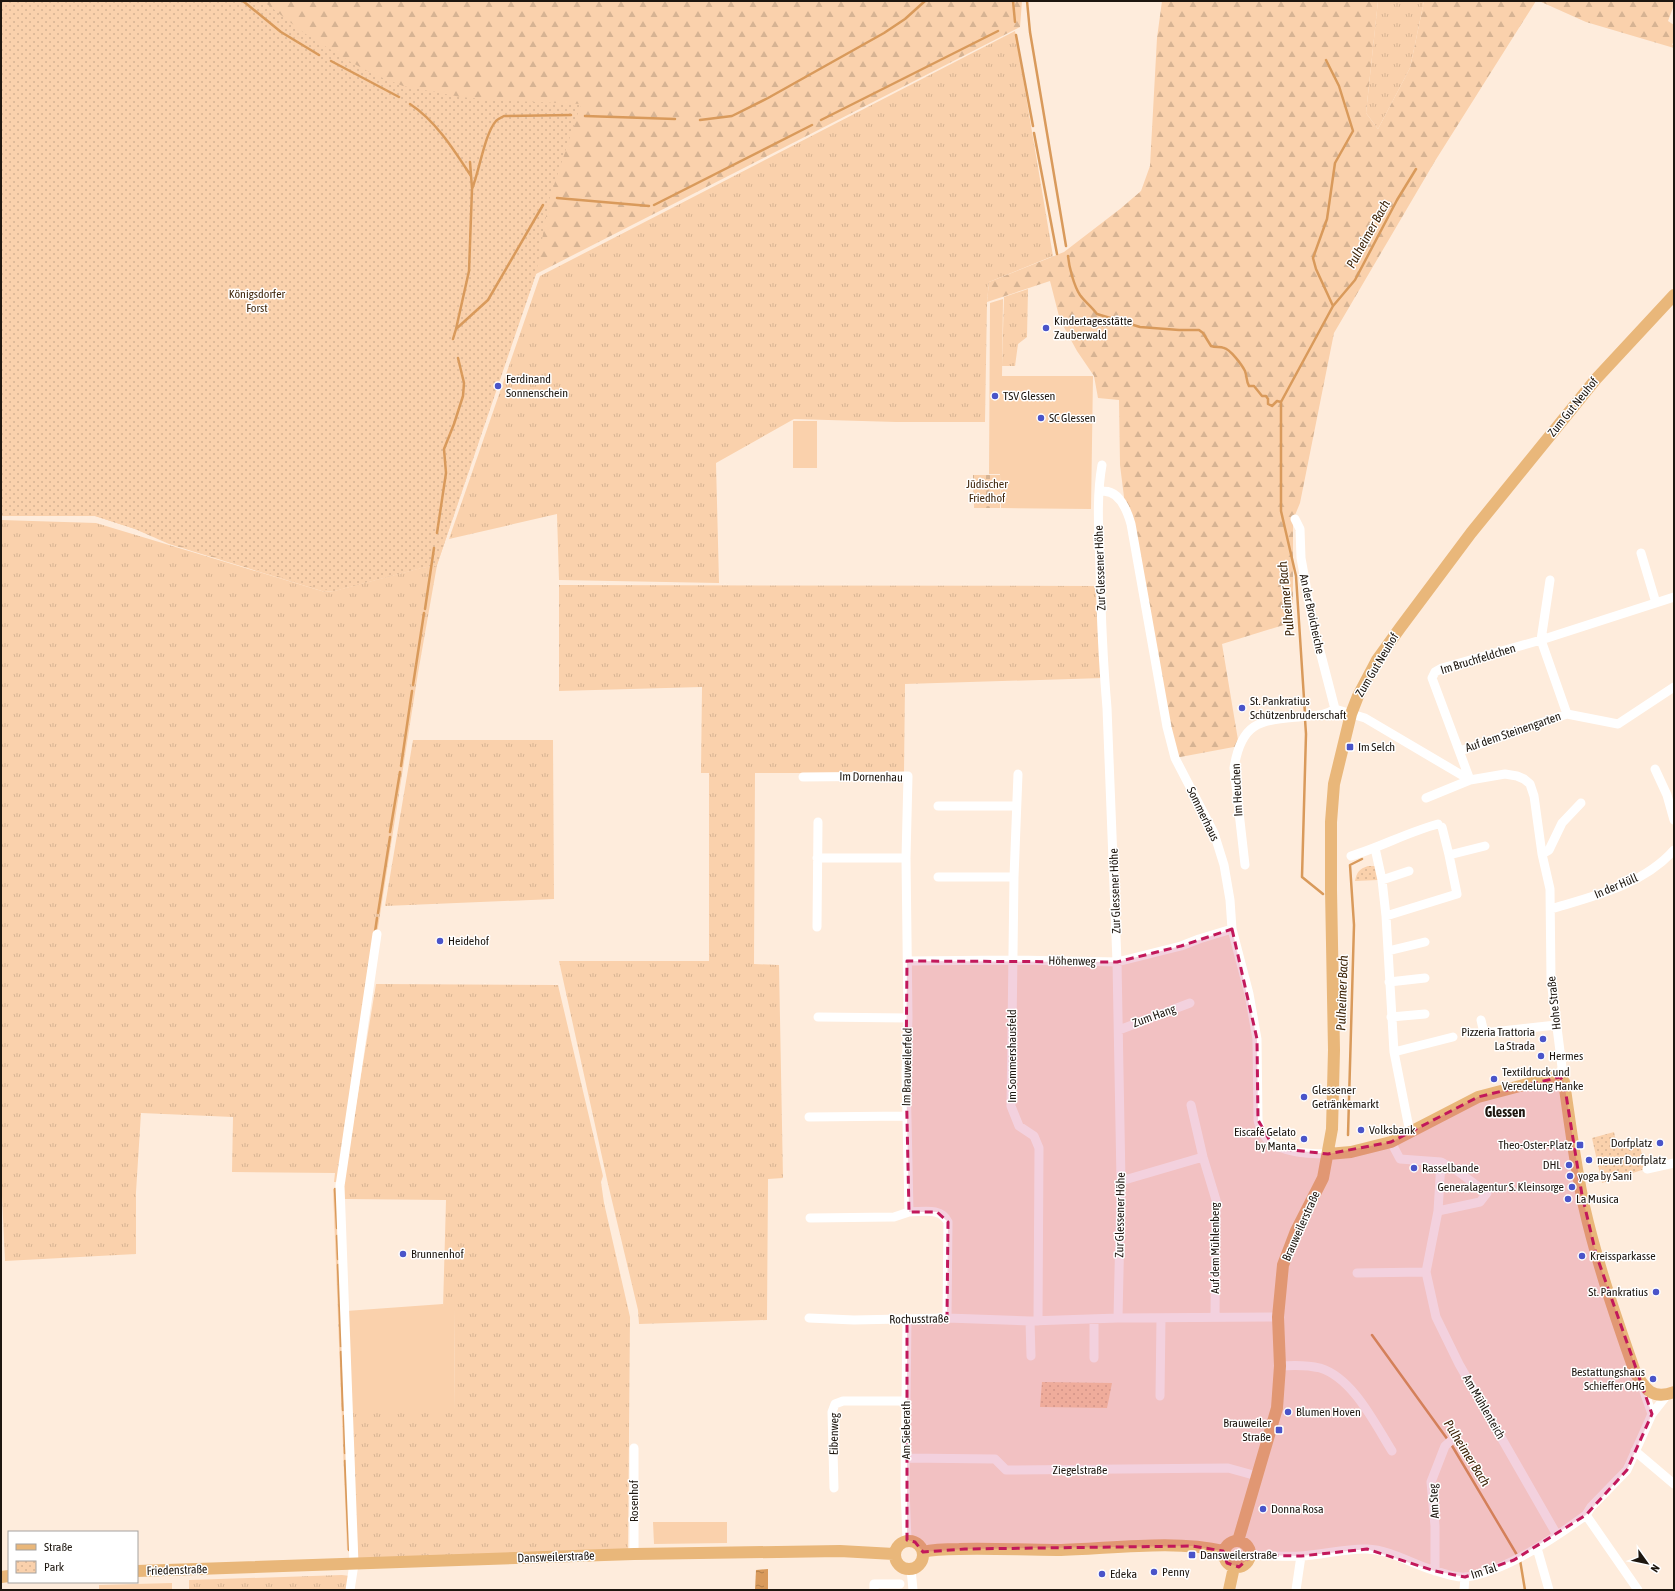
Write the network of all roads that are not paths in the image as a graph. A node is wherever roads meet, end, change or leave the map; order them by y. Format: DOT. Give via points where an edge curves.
graph roads {
  1 [pos="1674,296"];
  2 [pos="1102,465"];
  3 [pos="1099,492"];
  4 [pos="1295,519"];
  5 [pos="1641,553"];
  6 [pos="1550,580"];
  7 [pos="1674,597"];
  8 [pos="1656,603"];
  9 [pos="1541,640"];
  10 [pos="1674,687"];
  11 [pos="1335,709"];
  12 [pos="1351,714"];
  13 [pos="1567,714"];
  14 [pos="1460,751"];
  15 [pos="1655,769"];
  16 [pos="1018,774"];
  17 [pos="803,777"];
  18 [pos="1474,779"];
  19 [pos="1426,798"];
  20 [pos="1581,803"];
  21 [pos="938,806"];
  22 [pos="1016,806"];
  23 [pos="1674,820"];
  24 [pos="818,822"];
  25 [pos="1485,846"];
  26 [pos="1375,848"];
  27 [pos="1674,850"];
  28 [pos="1542,854"];
  29 [pos="1449,855"];
  30 [pos="1351,856"];
  31 [pos="817,858"];
  32 [pos="906,858"];
  33 [pos="1244,864"];
  34 [pos="1409,871"];
  35 [pos="938,877"];
  36 [pos="1014,877"];
  37 [pos="1382,880"];
  38 [pos="1551,909"];
  39 [pos="1386,916"];
  40 [pos="817,926"];
  41 [pos="1232,929"];
  42 [pos="377,934"];
  43 [pos="1425,942"];
  44 [pos="1388,950"];
  45 [pos="1012,960"];
  46 [pos="907,961"];
  47 [pos="1117,962"];
  48 [pos="1425,978"];
  49 [pos="1389,982"];
  50 [pos="1190,1004"];
  51 [pos="1425,1014"];
  52 [pos="818,1017"];
  53 [pos="1391,1017"];
  54 [pos="908,1018"];
  55 [pos="1481,1020"];
  56 [pos="1556,1025"];
  57 [pos="1118,1030"];
  58 [pos="1453,1037"];
  59 [pos="1394,1052"];
  60 [pos="1560,1077"];
  61 [pos="1191,1105"];
  62 [pos="907,1116"];
  63 [pos="809,1117"];
  64 [pos="1410,1133"];
  65 [pos="1391,1142"];
  66 [pos="1328,1154"];
  67 [pos="1204,1157"];
  68 [pos="1441,1162"];
  69 [pos="1674,1163"];
  70 [pos="1647,1169"];
  71 [pos="1121,1181"];
  72 [pos="1438,1211"];
  73 [pos="909,1212"];
  74 [pos="810,1218"];
  75 [pos="1426,1272"];
  76 [pos="1356,1273"];
  77 [pos="1215,1317"];
  78 [pos="1278,1317"];
  79 [pos="809,1318"];
  80 [pos="947,1318"];
  81 [pos="1118,1318"];
  82 [pos="1161,1318"];
  83 [pos="907,1319"];
  84 [pos="1094,1319"];
  85 [pos="1034,1321"];
  86 [pos="1031,1356"];
  87 [pos="1094,1358"];
  88 [pos="1280,1366"];
  89 [pos="1641,1383"];
  90 [pos="1671,1393"];
  91 [pos="1160,1396"];
  92 [pos="906,1401"];
  93 [pos="1652,1414"];
  94 [pos="1455,1437"];
  95 [pos="634,1448"];
  96 [pos="1392,1451"];
  97 [pos="1635,1451"];
  98 [pos="906,1458"];
  99 [pos="1258,1476"];
  100 [pos="1674,1484"];
  101 [pos="834,1488"];
  102 [pos="1586,1515"];
  103 [pos="1557,1535"];
  104 [pos="907,1540"];
  105 [pos="1238,1541"];
  106 [pos="1537,1548"];
  107 [pos="1224,1551"];
  108 [pos="923,1552"];
  109 [pos="634,1554"];
  110 [pos="894,1554"];
  111 [pos="1250,1555"];
  112 [pos="1301,1556"];
  113 [pos="354,1564"];
  114 [pos="1234,1567"];
  115 [pos="217,1568"];
  116 [pos="911,1569"];
  117 [pos="138,1571"];
  118 [pos="1435,1571"];
  119 [pos="1465,1577"];
  120 [pos="900,1584"];
  121 [pos="350,1590"];
  122 [pos="874,1590"];
  123 [pos="913,1590"];
  124 [pos="1229,1590"];
  125 [pos="1296,1590"];
  126 [pos="1464,1590"];
  127 [pos="1549,1590"];
  128 [pos="1638,1590"];
  1 -- 12 [label="main road, Zum Gut Neuhof" via="1596,379 1471,533 1377,660"];
  2 -- 3 [label="street, Zur Glessener Höhe"];
  3 -- 41 [label="street, Sommerhaus" via="1115,495 1128,512 1167,727 1175,758 1214,833 1224,865"];
  3 -- 47 [label="street, Zur Glessener Höhe" via="1100,584 1108,708"];
  4 -- 11 [label="street, An der Broicheiche" via="1300,529 1301,558 1313,624"];
  5 -- 8 [label="street"];
  6 -- 9 [label="street"];
  7 -- 8 [label="street, Im Bruchfeldchen"];
  8 -- 9 [label="street, Im Bruchfeldchen"];
  9 -- 13 [label="street"];
  9 -- 14 [label="street, Im Bruchfeldchen" via="1435,672 1432,678"];
  10 -- 13 [label="street, Auf dem Steinengarten" via="1618,724"];
  11 -- 12 [label="street"];
  11 -- 33 [label="street, Im Heuchen" via="1322,715 1267,720 1253,726 1241,740 1234,768"];
  12 -- 18 [label="street" via="1365,718"];
  12 -- 66 [label="main road, Zum Gut Neuhof" via="1334,784 1331,822 1334,1093"];
  13 -- 14 [label="street, Auf dem Steinengarten"];
  14 -- 18 [label="street, Im Bruchfeldchen"];
  15 -- 23 [label="street" via="1667,795"];
  16 -- 22 [label="street, Im Sommershausfeld"];
  17 -- 32 [label="street, Im Dornenhau" via="908,776"];
  18 -- 19 [label="street"];
  18 -- 28 [label="street" via="1505,774 1517,776 1530,784"];
  20 -- 28 [label="street" via="1562,823 1549,850"];
  21 -- 22 [label="street"];
  22 -- 36 [label="street, Im Sommershausfeld"];
  24 -- 31 [label="street"];
  25 -- 29 [label="street"];
  26 -- 29 [label="street" via="1408,834 1440,826"];
  26 -- 30 [label="street"];
  26 -- 37 [label="street"];
  27 -- 38 [label="street, In der Hüll" via="1658,865 1634,879 1605,892"];
  28 -- 38 [label="street" via="1550,889"];
  29 -- 39 [label="street" via="1457,894"];
  31 -- 32 [label="street"];
  31 -- 40 [label="street"];
  32 -- 46 [label="street, Im Dornenhau"];
  34 -- 37 [label="street"];
  35 -- 36 [label="street"];
  36 -- 45 [label="street, Im Sommershausfeld"];
  37 -- 39 [label="street"];
  38 -- 56 [label="street, Hohe Straße" via="1551,972"];
  39 -- 44 [label="street"];
  41 -- 47 [label="street, Höhenweg" via="1181,946"];
  41 -- 66 [label="street, Sommerhaus" via="1249,994 1257,1039 1258,1120 1262,1133 1270,1141 1284,1148 1308,1154"];
  42 -- 113 [label="street" via="340,1186"];
  43 -- 44 [label="street"];
  44 -- 49 [label="street"];
  45 -- 46 [label="street, Höhenweg"];
  45 -- 47 [label="street, Höhenweg"];
  45 -- 85 [label="street, Im Sommershausfeld" via="1011,1106 1019,1126 1034,1136 1039,1148"];
  46 -- 54 [label="street, Im Brauweilerfeld"];
  47 -- 57 [label="street, Zur Glessener Höhe"];
  48 -- 49 [label="street"];
  49 -- 53 [label="street"];
  50 -- 57 [label="street, Zum Hang"];
  51 -- 53 [label="street"];
  52 -- 54 [label="street, Im Brauweilerfeld"];
  53 -- 59 [label="street"];
  54 -- 62 [label="street, Im Brauweilerfeld"];
  55 -- 56 [label="street" via="1484,1034"];
  56 -- 60 [label="street, Hohe Straße" via="1562,1067"];
  57 -- 71 [label="street, Zur Glessener Höhe"];
  58 -- 59 [label="street"];
  59 -- 64 [label="street"];
  60 -- 64 [label="main road" via="1478,1096"];
  60 -- 89 [label="main road, Hohe Straße" via="1564,1082 1582,1195 1596,1254 1635,1372"];
  61 -- 67 [label="street, Auf dem Mühlenberg"];
  62 -- 63 [label="street, Im Brauweilerfeld"];
  62 -- 73 [label="street, Im Brauweilerfeld"];
  64 -- 65 [label="main road"];
  65 -- 66 [label="main road" via="1351,1152"];
  65 -- 68 [label="street" via="1400,1159"];
  66 -- 78 [label="main road, Brauweilerstraße" via="1322,1178 1296,1231 1283,1265"];
  67 -- 71 [label="street"];
  67 -- 77 [label="street, Auf dem Mühlenberg" via="1216,1200"];
  68 -- 72 [label="street, Am Mühlenteich"];
  68 -- 72 [label="street" via="1487,1194 1480,1202"];
  69 -- 70 [label="street"];
  71 -- 81 [label="street, Zur Glessener Höhe"];
  72 -- 75 [label="street, Am Mühlenteich"];
  73 -- 74 [label="street" via="894,1217"];
  73 -- 80 [label="street" via="937,1212 945,1216 948,1222"];
  75 -- 76 [label="street"];
  75 -- 103 [label="street, Am Mühlenteich" via="1436,1317 1472,1387"];
  77 -- 78 [label="street, Rochusstraße"];
  77 -- 82 [label="street, Rochusstraße"];
  78 -- 88 [label="main road, Brauweilerstraße"];
  79 -- 83 [label="street, Rochusstraße"];
  80 -- 83 [label="street, Rochusstraße"];
  80 -- 85 [label="street, Rochusstraße"];
  81 -- 82 [label="street, Rochusstraße"];
  81 -- 84 [label="street, Rochusstraße"];
  82 -- 91 [label="street"];
  83 -- 92 [label="street, Am Sieberath"];
  84 -- 85 [label="street, Rochusstraße"];
  84 -- 87 [label="street"];
  85 -- 86 [label="street"];
  88 -- 96 [label="street" via="1320,1368 1338,1377 1360,1402"];
  88 -- 99 [label="main road, Brauweilerstraße" via="1276,1408"];
  89 -- 90 [label="main road, Hohe Straße" via="1653,1394"];
  89 -- 93 [label="street"];
  90 -- 93 [label="street, Im Tal"];
  92 -- 98 [label="street, Am Sieberath"];
  92 -- 101 [label="street, Eibenweg" via="843,1401 835,1404 832,1412"];
  93 -- 97 [label="street, Im Tal"];
  94 -- 118 [label="street, Am Steg" via="1445,1446 1431,1482 1435,1526"];
  95 -- 109 [label="street, Rosenhof"];
  97 -- 100 [label="street"];
  97 -- 102 [label="street, Im Tal" via="1626,1470"];
  98 -- 99 [label="street, Ziegelstraße" via="995,1459 1006,1470 1228,1468"];
  98 -- 104 [label="street, Am Sieberath"];
  99 -- 105 [label="main road, Brauweilerstraße"];
  102 -- 103 [label="street, Im Tal"];
  102 -- 128 [label="street"];
  103 -- 106 [label="street, Im Tal"];
  104 -- 108 [label="main road" via="919,1544"];
  104 -- 110 [label="main road" via="896,1547"];
  105 -- 107 [label="main road" via="1231,1542"];
  105 -- 111 [label="main road" via="1245,1544"];
  106 -- 119 [label="street, Im Tal" via="1485,1572"];
  106 -- 127 [label="street"];
  107 -- 108 [label="main road" via="1168,1546"];
  107 -- 114 [label="main road" via="1227,1563"];
  108 -- 116 [label="main road" via="922,1561"];
  109 -- 110 [label="main road, Dansweilerstraße" via="840,1551"];
  109 -- 113 [label="main road, Dansweilerstraße"];
  110 -- 116 [label="main road" via="899,1566"];
  111 -- 112 [label="street, Im Tal"];
  111 -- 114 [label="main road" via="1243,1565"];
  112 -- 118 [label="street, Im Tal" via="1367,1549 1403,1558"];
  112 -- 125 [label="street"];
  113 -- 115 [label="main road, Dansweilerstraße"];
  113 -- 121 [label="street"];
  114 -- 124 [label="main road"];
  115 -- 117 [label="main road, Friedenstraße"];
  116 -- 123 [label="street"];
  118 -- 119 [label="street, Im Tal"];
  119 -- 126 [label="street"];
  120 -- 122 [label="street" via="874,1584"];
}
